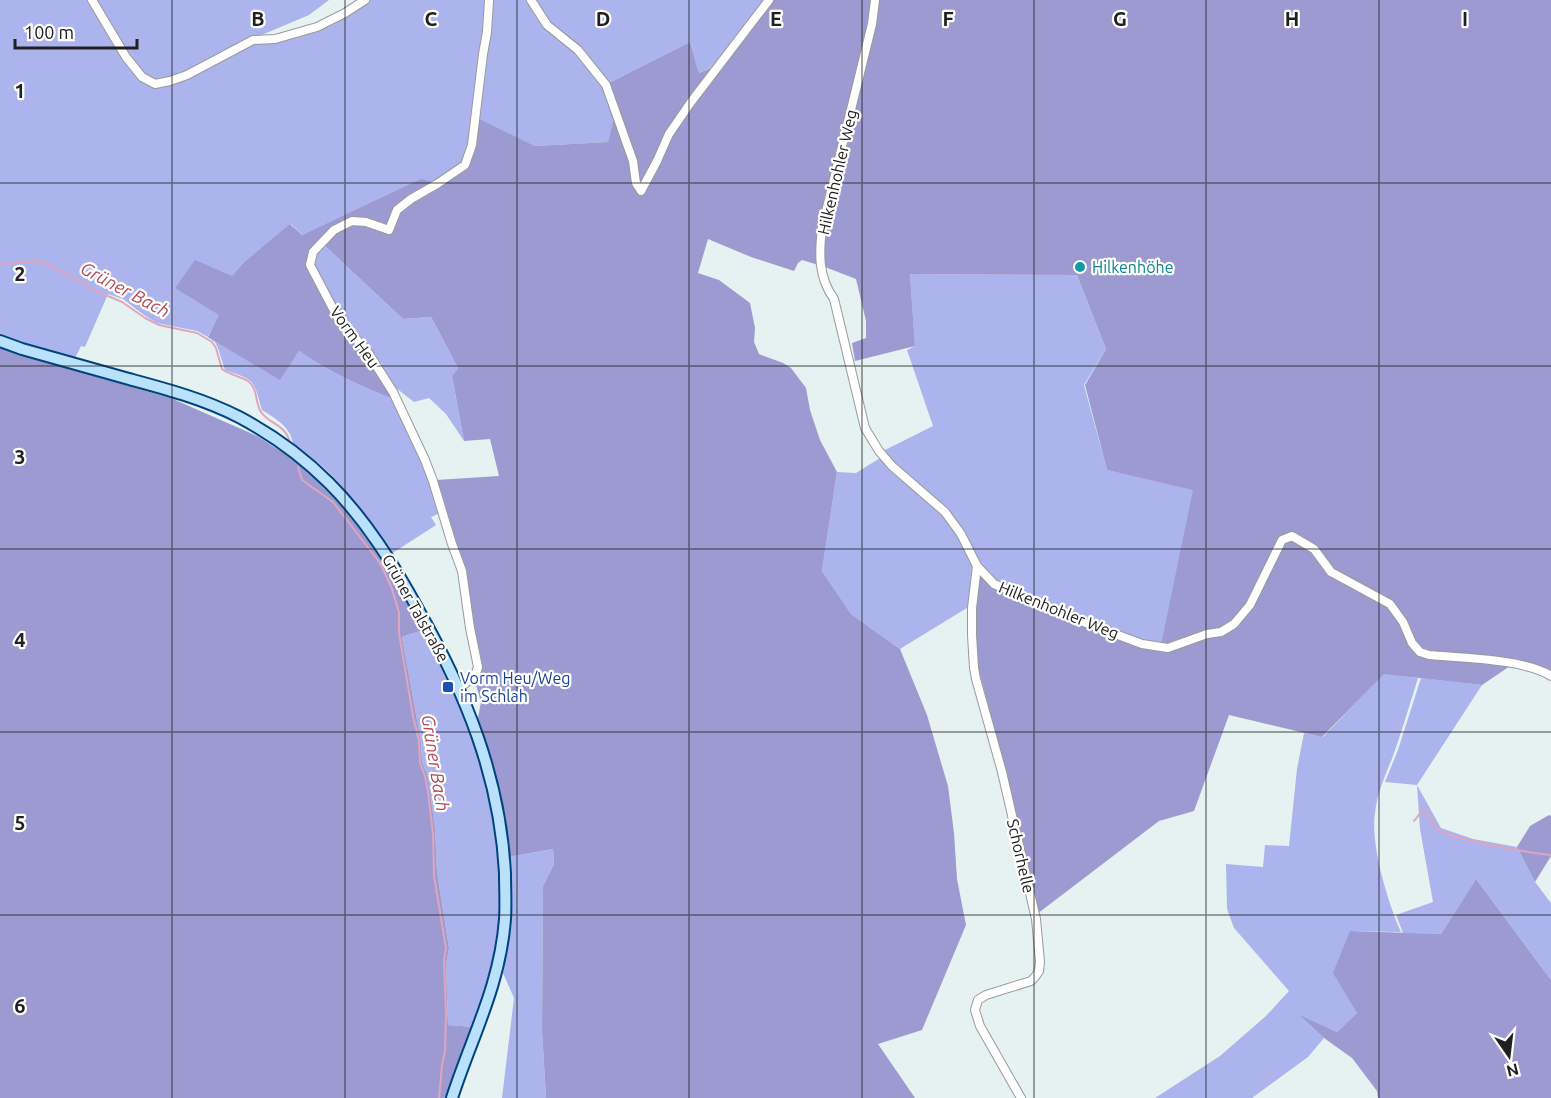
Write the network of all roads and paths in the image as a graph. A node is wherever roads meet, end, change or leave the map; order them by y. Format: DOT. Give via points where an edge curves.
graph roads {
  1 [pos="92,0"];
  2 [pos="365,0"];
  3 [pos="489,0"];
  4 [pos="531,0"];
  5 [pos="770,0"];
  6 [pos="875,0"];
  7 [pos="0,341"];
  8 [pos="977,566"];
  9 [pos="1551,676"];
  10 [pos="459,688"];
  11 [pos="452,1098"];
  12 [pos="1021,1098"];
  1 -- 2 [label="street" via="126,57 142,77 155,84 187,75 253,40 275,39 317,27"];
  3 -- 10 [label="street, Vorm Heu" via="472,145 465,165 397,210 389,230 352,221 334,230 313,252 310,265 339,320 367,351 393,392 433,481 462,571 478,667"];
  4 -- 5 [label="street" via="548,25 578,50 606,85 641,191 669,134"];
  6 -- 8 [label="street, Hilkenhohler Weg" via="819,255 866,428 892,466 945,512"];
  7 -- 10 [label="main road, Grüner Talstraße" via="202,401 240,418 295,453 327,481 371,532 418,608"];
  8 -- 9 [label="street, Hilkenhohler Weg" via="994,584 1017,595 1142,644 1168,648 1221,632 1234,624 1250,605 1282,540 1292,536 1314,549 1331,572 1390,604 1420,652 1517,664"];
  8 -- 12 [label="street, Schorhelle" via="972,608 976,679 1036,919 1040,962 1031,981 986,995 978,1000 975,1010"];
  10 -- 11 [label="main road, Grüner Talstraße" via="479,737 499,812 505,917 489,1000"];
}
